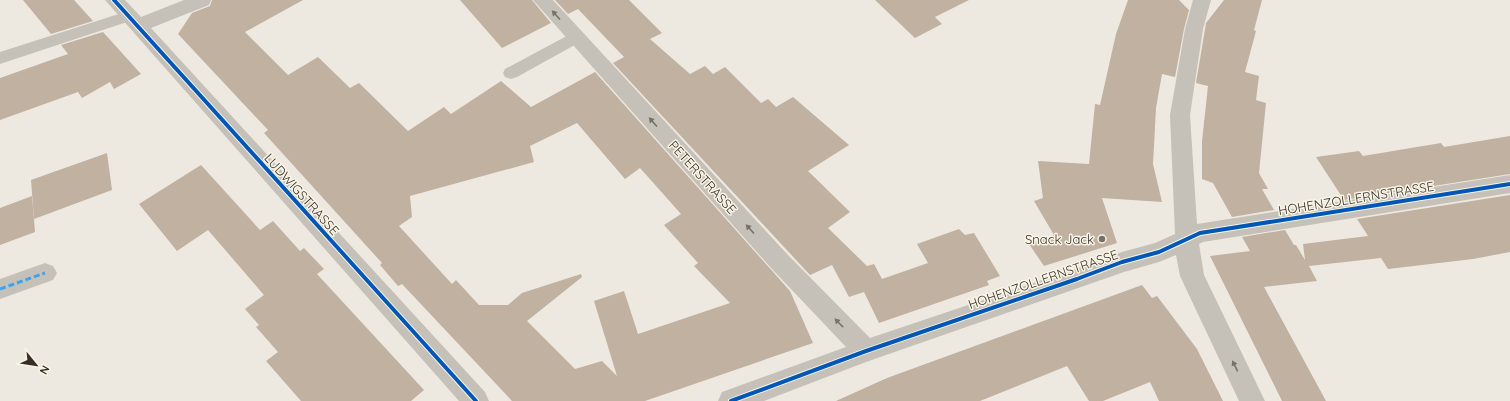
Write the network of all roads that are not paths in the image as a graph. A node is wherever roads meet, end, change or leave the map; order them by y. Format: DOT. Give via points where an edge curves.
graph roads {
  1 [pos="114,0"];
  2 [pos="202,0"];
  3 [pos="542,0"];
  4 [pos="1202,0"];
  5 [pos="133,21"];
  6 [pos="576,37"];
  7 [pos="0,58"];
  8 [pos="511,73"];
  9 [pos="1510,184"];
  10 [pos="1186,239"];
  11 [pos="45,273"];
  12 [pos="0,289"];
  13 [pos="866,351"];
  14 [pos="476,401"];
  15 [pos="731,401"];
  16 [pos="1252,401"];
  1 -- 5 [label="street, LUDWIGSTRASSE"];
  2 -- 5 [label="street"];
  6 -- 3 [label="street, PETERSTRASSE, one-way"];
  4 -- 10 [label="street" via="1194,29 1180,115"];
  5 -- 7 [label="lane"];
  5 -- 14 [label="street, LUDWIGSTRASSE"];
  6 -- 8 [label="lane"];
  13 -- 6 [label="street, PETERSTRASSE, one-way" via="779,261"];
  9 -- 10 [label="street, HOHENZOLLERNSTRASSE" via="1200,233"];
  10 -- 13 [label="street, HOHENZOLLERNSTRASSE" via="1159,252 1122,262"];
  16 -- 10 [label="street, one-way" via="1192,276"];
  11 -- 12 [label="street"];
  13 -- 15 [label="street, HOHENZOLLERNSTRASSE"];
}
